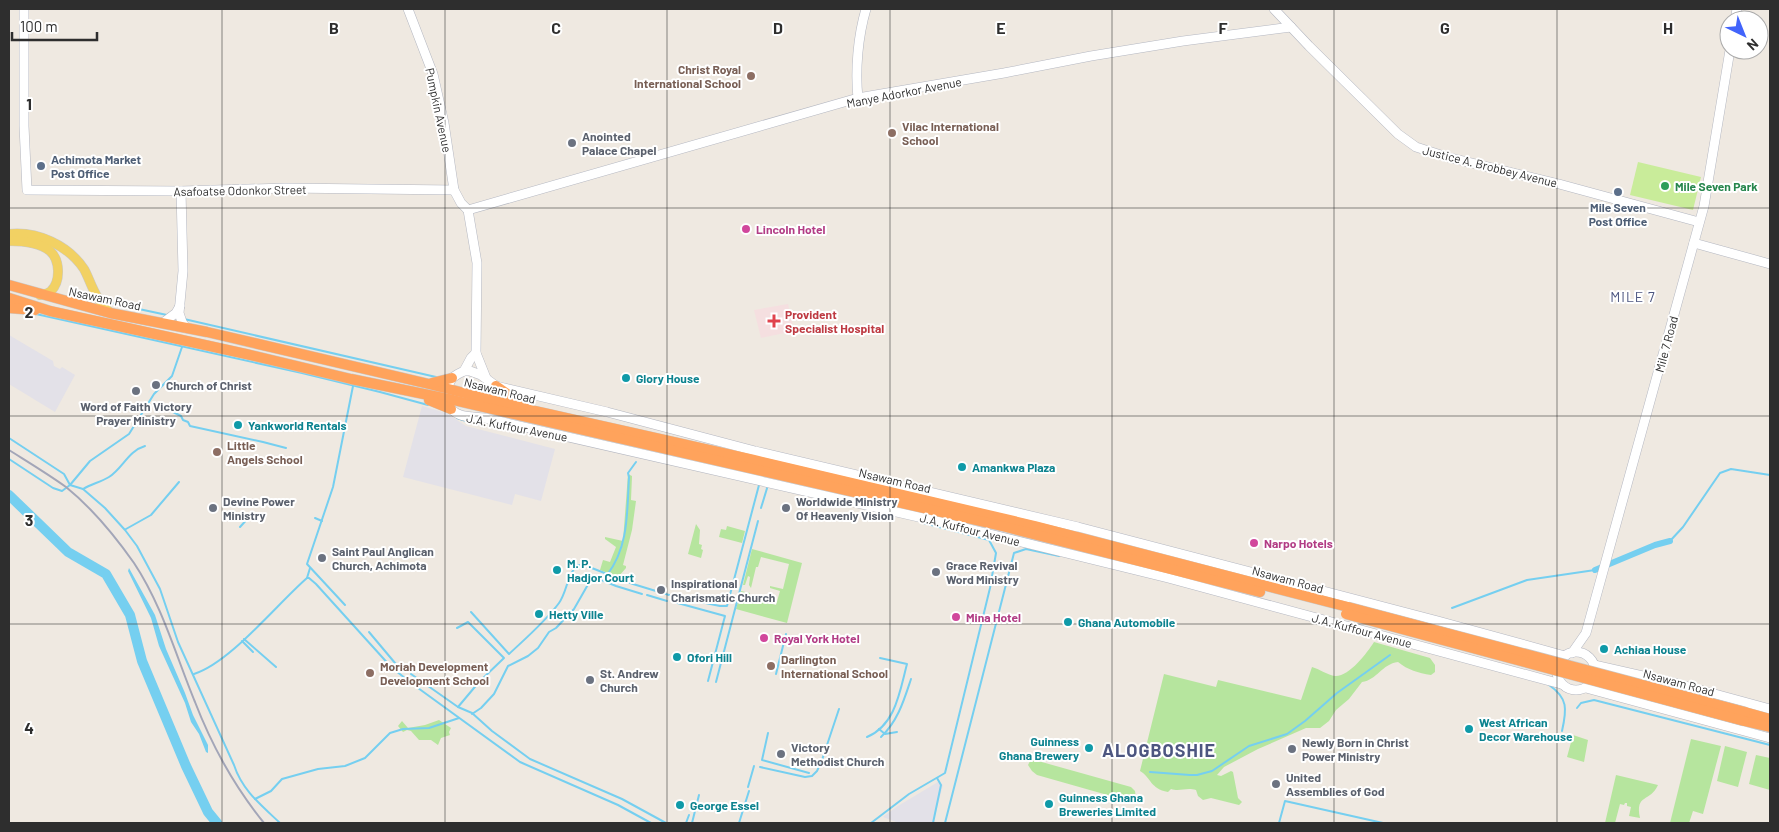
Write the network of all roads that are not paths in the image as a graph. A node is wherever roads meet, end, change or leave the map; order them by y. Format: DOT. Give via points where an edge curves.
graph roads {
  1 [pos="24,9"];
  2 [pos="408,9"];
  3 [pos="866,9"];
  4 [pos="1274,9"];
  5 [pos="1290,27"];
  6 [pos="1728,60"];
  7 [pos="858,98"];
  8 [pos="454,190"];
  9 [pos="181,191"];
  10 [pos="468,210"];
  11 [pos="1699,222"];
  12 [pos="9,234"];
  13 [pos="9,241"];
  14 [pos="1694,243"];
  15 [pos="1770,264"];
  16 [pos="9,285"];
  17 [pos="40,295"];
  18 [pos="9,298"];
  19 [pos="180,305"];
  20 [pos="9,308"];
  21 [pos="50,311"];
  22 [pos="110,313"];
  23 [pos="164,322"];
  24 [pos="186,328"];
  25 [pos="476,353"];
  26 [pos="464,371"];
  27 [pos="452,378"];
  28 [pos="486,378"];
  29 [pos="429,384"];
  30 [pos="496,386"];
  31 [pos="388,387"];
  32 [pos="446,393"];
  33 [pos="451,409"];
  34 [pos="535,411"];
  35 [pos="1347,611"];
  36 [pos="1586,634"];
  37 [pos="1568,654"];
  38 [pos="1588,656"];
  39 [pos="1594,665"];
  40 [pos="1561,684"];
  41 [pos="1586,688"];
  42 [pos="1770,709"];
  43 [pos="1745,716"];
  44 [pos="1770,718"];
  45 [pos="1770,728"];
  46 [pos="1770,738"];
  1 -- 9 [label="street, Asafoatse Odonkor Street" via="27,190"];
  2 -- 8 [label="street, Pumpkin Avenue" via="433,74"];
  3 -- 7 [label="street" via="859,39"];
  4 -- 5 [label="street, Justice A. Brobbey Avenue"];
  5 -- 7 [label="street, Manye Adorkor Avenue" via="1098,54"];
  5 -- 11 [label="street, Justice A. Brobbey Avenue" via="1416,148"];
  6 -- 11 [label="street, Mile 7 Road"];
  7 -- 10 [label="street, Manye Adorkor Avenue"];
  8 -- 9 [label="street, Asafoatse Odonkor Street" via="285,188"];
  8 -- 10 [label="street, Pumpkin Avenue"];
  9 -- 19 [label="street" via="183,271"];
  10 -- 25 [label="street" via="477,262"];
  11 -- 14 [label="street, Mile 7 Road"];
  12 -- 22 [label="main road" via="44,239 70,253"];
  13 -- 17 [label="main road" via="34,244 54,256 58,264 56,284 50,292"];
  14 -- 15 [label="street"];
  14 -- 36 [label="street, Mile 7 Road"];
  16 -- 17 [label="highway, Nsawam Road"];
  17 -- 22 [label="highway, Nsawam Road"];
  18 -- 21 [label="highway, Nsawam Road"];
  19 -- 23 [label="street"];
  19 -- 24 [label="street"];
  20 -- 21 [label="highway"];
  21 -- 31 [label="highway, Nsawam Road"];
  22 -- 23 [label="highway, Nsawam Road"];
  23 -- 24 [label="highway, Nsawam Road"];
  24 -- 29 [label="highway, Nsawam Road"];
  25 -- 26 [label="street"];
  25 -- 28 [label="street"];
  26 -- 27 [label="street"];
  26 -- 28 [label="street" via="476,372"];
  27 -- 29 [label="highway"];
  27 -- 32 [label="street"];
  28 -- 30 [label="street"];
  29 -- 32 [label="highway, Nsawam Road"];
  30 -- 34 [label="highway"];
  30 -- 37 [label="street" via="1078,527"];
  31 -- 32 [label="highway, Nsawam Road"];
  31 -- 33 [label="highway"];
  32 -- 33 [label="street, J.A. Kuffour Avenue"];
  32 -- 34 [label="highway, Nsawam Road"];
  32 -- 35 [label="highway, Nsawam Road"];
  33 -- 40 [label="street, J.A. Kuffour Avenue" via="466,417 485,418 949,524 1170,579"];
  34 -- 35 [label="highway, Nsawam Road" via="1035,526"];
  35 -- 43 [label="highway, Nsawam Road, bridge" via="1573,676"];
  36 -- 37 [label="street"];
  36 -- 38 [label="street"];
  37 -- 38 [label="street" via="1581,652"];
  37 -- 40 [label="street" via="1558,664"];
  38 -- 39 [label="street"];
  39 -- 41 [label="street" via="1595,674"];
  39 -- 42 [label="street"];
  40 -- 41 [label="street" via="1574,690"];
  41 -- 46 [label="street"];
  43 -- 44 [label="highway, Nsawam Road"];
  43 -- 45 [label="highway, Nsawam Road"];
}
